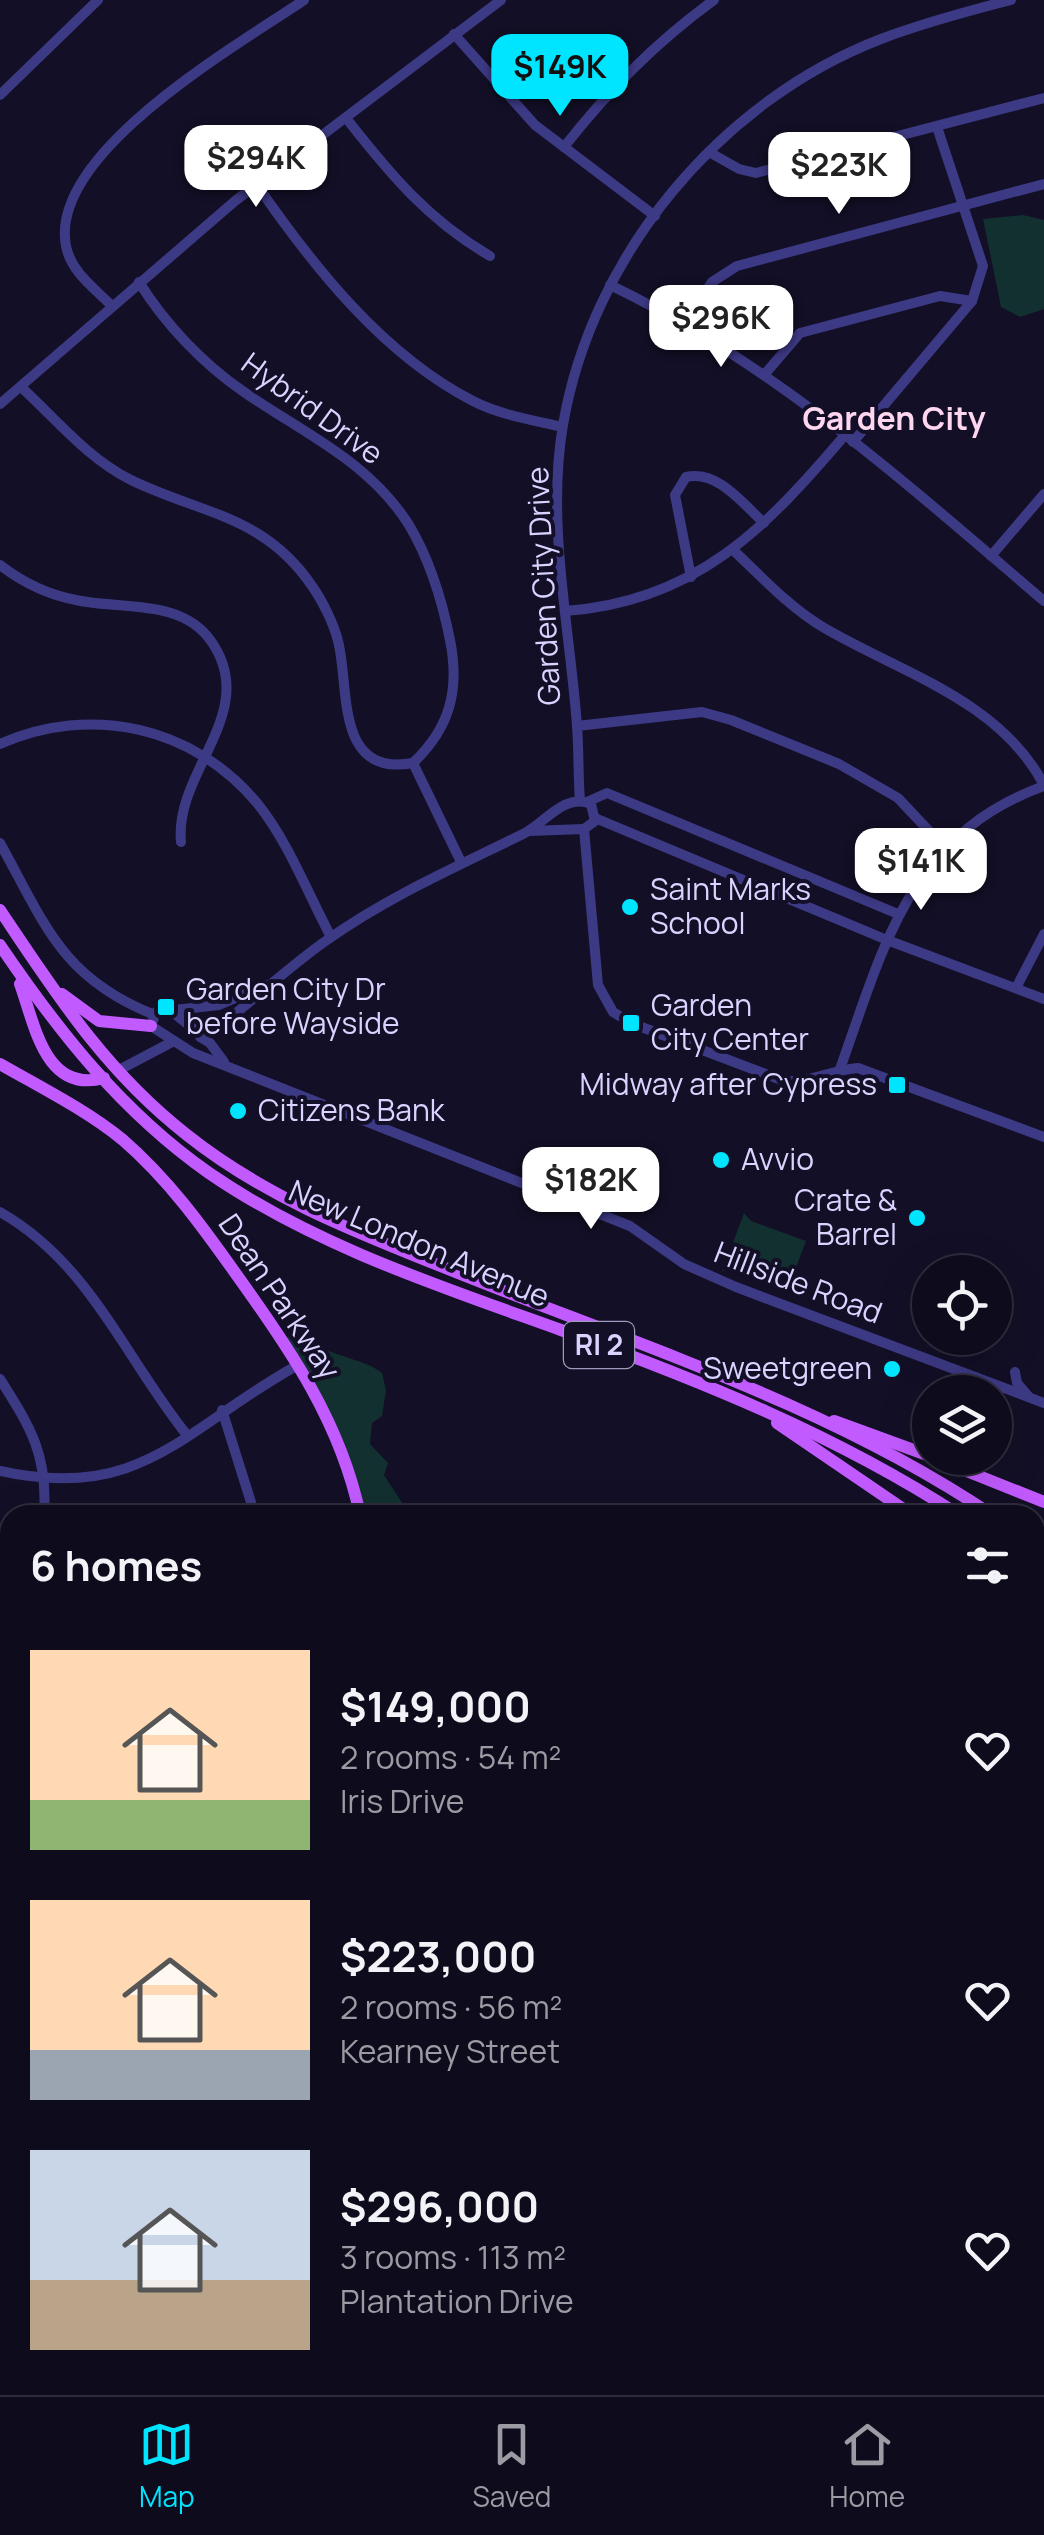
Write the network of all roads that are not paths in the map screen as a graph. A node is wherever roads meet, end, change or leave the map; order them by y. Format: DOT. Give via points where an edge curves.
graph roads {
  1 [pos="304,0"];
  2 [pos="500,0"];
  3 [pos="714,0"];
  4 [pos="1012,0"];
  5 [pos="93,1"];
  6 [pos="988,3"];
  7 [pos="454,34"];
  8 [pos="0,96"];
  9 [pos="1044,98"];
  10 [pos="346,118"];
  11 [pos="937,128"];
  12 [pos="564,147"];
  13 [pos="709,152"];
  14 [pos="1044,184"];
  15 [pos="256,185"];
  16 [pos="963,206"];
  17 [pos="655,216"];
  18 [pos="490,256"];
  19 [pos="139,282"];
  20 [pos="610,286"];
  21 [pos="972,300"];
  22 [pos="112,306"];
  23 [pos="686,322"];
  24 [pos="764,376"];
  25 [pos="20,386"];
  26 [pos="0,404"];
  27 [pos="562,427"];
  28 [pos="849,439"];
  29 [pos="1044,494"];
  30 [pos="764,523"];
  31 [pos="733,550"];
  32 [pos="992,556"];
  33 [pos="0,565"];
  34 [pos="691,577"];
  35 [pos="1044,601"];
  36 [pos="566,611"];
  37 [pos="577,726"];
  38 [pos="0,744"];
  39 [pos="206,758"];
  40 [pos="413,763"];
  41 [pos="1044,785"];
  42 [pos="580,803"];
  43 [pos="595,818"];
  44 [pos="580,828"];
  45 [pos="529,830"];
  46 [pos="181,842"];
  47 [pos="0,843"];
  48 [pos="944,847"];
  49 [pos="461,862"];
  50 [pos="0,910"];
  51 [pos="898,914"];
  52 [pos="1044,934"];
  53 [pos="331,937"];
  54 [pos="887,940"];
  55 [pos="0,946"];
  56 [pos="12,963"];
  57 [pos="46,978"];
  58 [pos="266,985"];
  59 [pos="1016,988"];
  60 [pos="1044,999"];
  61 [pos="172,1012"];
  62 [pos="152,1020"];
  63 [pos="223,1024"];
  64 [pos="200,1035"];
  65 [pos="176,1044"];
  66 [pos="223,1060"];
  67 [pos="0,1064"];
  68 [pos="840,1069"];
  69 [pos="117,1071"];
  70 [pos="101,1079"];
  71 [pos="1044,1138"];
  72 [pos="0,1212"];
  73 [pos="298,1366"];
  74 [pos="1015,1372"];
  75 [pos="0,1379"];
  76 [pos="1030,1397"];
  77 [pos="1044,1402"];
  78 [pos="755,1407"];
  79 [pos="790,1407"];
  80 [pos="222,1410"];
  81 [pos="187,1435"];
  82 [pos="912,1450"];
  83 [pos="0,1472"];
  84 [pos="977,1475"];
  85 [pos="45,1482"];
  86 [pos="1044,1502"];
  87 [pos="44,1505"];
  88 [pos="252,1505"];
  89 [pos="357,1505"];
  90 [pos="897,1505"];
  91 [pos="942,1505"];
  92 [pos="975,1505"];
  1 -- 22 [label="street" via="158,104 86,174 68,202 66,250"];
  2 -- 7 [label="street"];
  3 -- 12 [label="street" via="612,85"];
  4 -- 6 [label="street, Garden City Drive"];
  5 -- 8 [label="street"];
  6 -- 13 [label="street, Garden City Drive" via="826,66 766,102"];
  7 -- 10 [label="street"];
  7 -- 12 [label="street" via="534,125"];
  9 -- 11 [label="street"];
  10 -- 15 [label="street"];
  10 -- 18 [label="street" via="407,195 447,231"];
  11 -- 13 [label="street" via="756,172"];
  11 -- 16 [label="street"];
  12 -- 17 [label="street"];
  13 -- 17 [label="street, Garden City Drive"];
  14 -- 16 [label="street"];
  15 -- 19 [label="street"];
  15 -- 27 [label="street" via="343,296 441,382 475,403"];
  16 -- 21 [label="street" via="983,266"];
  16 -- 23 [label="street" via="737,266 712,282"];
  17 -- 20 [label="street, Garden City Drive"];
  19 -- 22 [label="street"];
  19 -- 40 [label="street, Hybrid Drive" via="222,375 346,456 409,525 433,574 454,658 447,721"];
  20 -- 23 [label="street"];
  20 -- 27 [label="street, Garden City Drive" via="578,359"];
  21 -- 24 [label="street" via="940,296 800,333"];
  21 -- 28 [label="street"];
  22 -- 25 [label="street"];
  23 -- 24 [label="street"];
  24 -- 28 [label="street"];
  25 -- 26 [label="street"];
  25 -- 40 [label="street" via="58,426 129,478 220,511 285,552 313,587 338,640 355,741 379,760"];
  27 -- 36 [label="street, Garden City Drive"];
  28 -- 30 [label="street"];
  28 -- 32 [label="street"];
  29 -- 32 [label="street"];
  30 -- 31 [label="street"];
  30 -- 34 [label="street" via="714,480 686,477 675,495"];
  31 -- 34 [label="street"];
  31 -- 41 [label="street" via="819,625 898,662 978,713 1033,764"];
  32 -- 35 [label="street"];
  33 -- 39 [label="street" via="37,588 75,600 160,610 202,630 221,658 227,694"];
  34 -- 36 [label="street" via="640,600"];
  36 -- 37 [label="street, Garden City Drive"];
  37 -- 42 [label="street, Garden City Drive"];
  37 -- 48 [label="street" via="702,712 731,720 840,764 898,798"];
  38 -- 39 [label="street" via="60,724 117,724 160,735"];
  39 -- 46 [label="street" via="184,798"];
  39 -- 53 [label="street" via="258,804"];
  40 -- 49 [label="street"];
  41 -- 48 [label="street" via="1008,799"];
  42 -- 43 [label="street, Garden City Drive"];
  42 -- 44 [label="street, Garden City Drive" via="568,816"];
  42 -- 45 [label="street" via="546,815"];
  42 -- 51 [label="street" via="607,792"];
  43 -- 44 [label="street"];
  43 -- 54 [label="street"];
  44 -- 45 [label="street"];
  44 -- 68 [label="street, Garden City Drive" via="604,1001 631,1023 784,1081 806,1082"];
  45 -- 49 [label="street"];
  47 -- 62 [label="street" via="71,963"];
  48 -- 51 [label="street"];
  49 -- 53 [label="street"];
  50 -- 57 [label="main road, RI 2"];
  51 -- 54 [label="street"];
  52 -- 59 [label="street"];
  53 -- 58 [label="street"];
  54 -- 59 [label="street"];
  54 -- 68 [label="street"];
  55 -- 56 [label="main road, RI 2"];
  56 -- 70 [label="main road, RI 2"];
  56 -- 70 [label="main road" via="51,1063 72,1079"];
  57 -- 62 [label="main road" via="99,1021"];
  57 -- 69 [label="main road, RI 2"];
  58 -- 61 [label="street" via="219,1006"];
  58 -- 63 [label="street"];
  59 -- 60 [label="street"];
  61 -- 62 [label="street"];
  61 -- 64 [label="street"];
  62 -- 65 [label="street"];
  63 -- 64 [label="street"];
  63 -- 66 [label="street"];
  64 -- 65 [label="street"];
  64 -- 66 [label="street, Hillside Road"];
  65 -- 66 [label="street, Hillside Road"];
  65 -- 69 [label="street"];
  66 -- 76 [label="street, Hillside Road" via="398,1137 630,1226 684,1264 736,1288"];
  67 -- 73 [label="main road, Dean Parkway" via="122,1140 190,1210"];
  68 -- 71 [label="street" via="858,1068"];
  69 -- 70 [label="main road"];
  69 -- 79 [label="main road, New London Avenue / RI 2" via="208,1151 301,1208"];
  70 -- 78 [label="main road, New London Avenue / RI 2" via="208,1172 307,1227 473,1300"];
  72 -- 81 [label="street" via="72,1269"];
  73 -- 80 [label="street"];
  73 -- 89 [label="main road, Dean Parkway" via="331,1421"];
  74 -- 76 [label="street"];
  75 -- 85 [label="street" via="40,1448"];
  76 -- 77 [label="street, Hillside Road"];
  78 -- 90 [label="main road"];
  78 -- 91 [label="main road, New London Avenue / RI 2" via="830,1440"];
  79 -- 82 [label="main road"];
  79 -- 92 [label="main road, New London Avenue / RI 2"];
  80 -- 81 [label="street"];
  80 -- 88 [label="street"];
  81 -- 85 [label="street" via="124,1471"];
  83 -- 85 [label="street"];
  84 -- 86 [label="main road"];
  85 -- 87 [label="street"];
}
